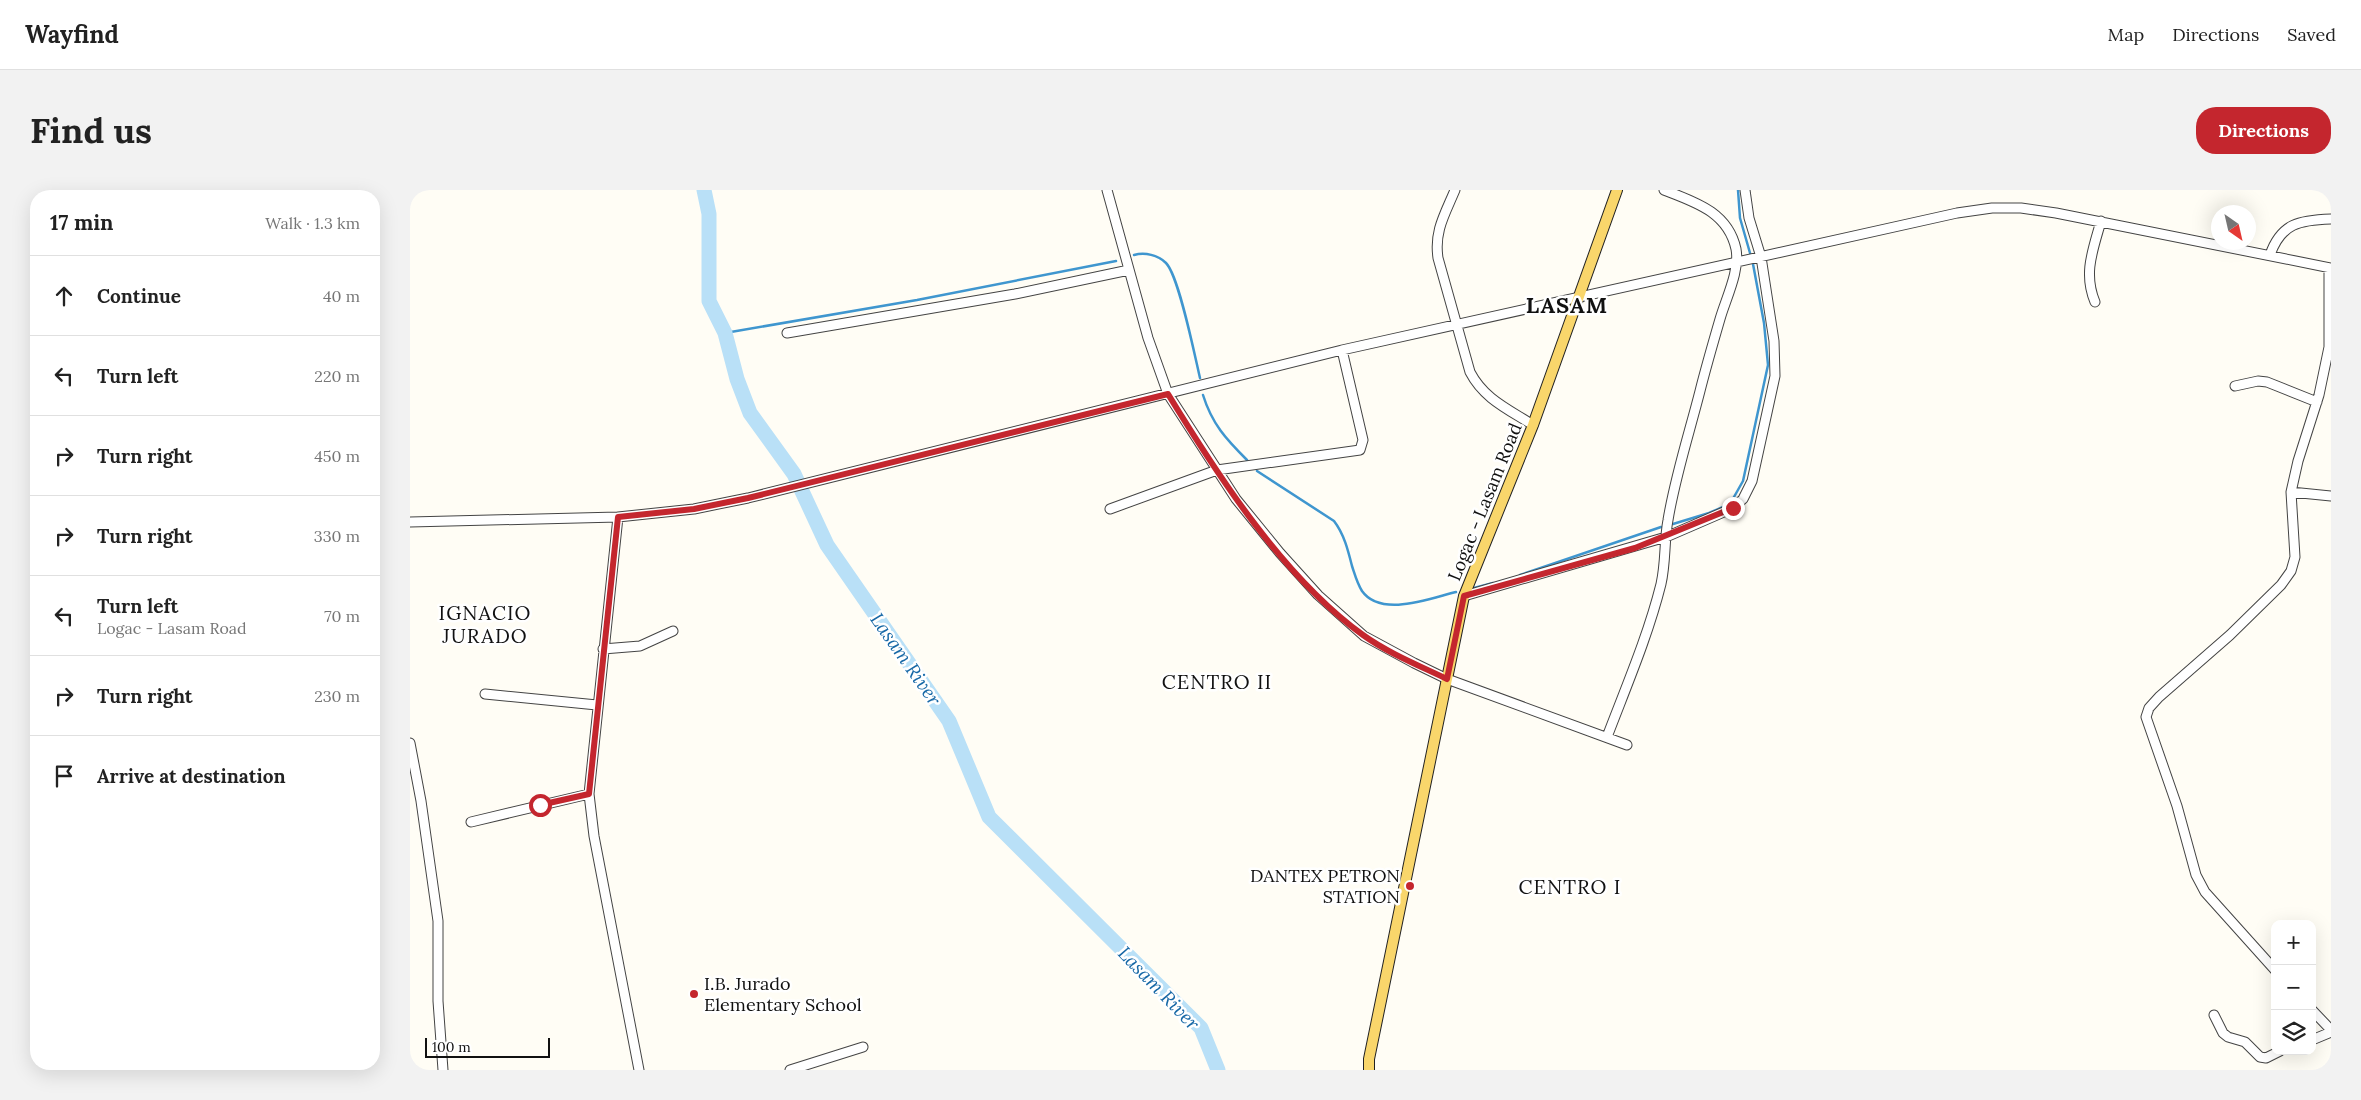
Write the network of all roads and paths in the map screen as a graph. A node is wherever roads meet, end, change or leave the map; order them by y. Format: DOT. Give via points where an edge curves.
graph roads {
  1 [pos="1107,190"];
  2 [pos="1455,190"];
  3 [pos="1617,190"];
  4 [pos="1664,190"];
  5 [pos="1745,190"];
  6 [pos="2331,219"];
  7 [pos="2101,221"];
  8 [pos="2270,255"];
  9 [pos="1761,257"];
  10 [pos="1737,262"];
  11 [pos="2330,268"];
  12 [pos="1128,270"];
  13 [pos="1577,298"];
  14 [pos="2095,302"];
  15 [pos="1456,324"];
  16 [pos="787,333"];
  17 [pos="1342,350"];
  18 [pos="2235,386"];
  19 [pos="1168,394"];
  20 [pos="2317,402"];
  21 [pos="1533,425"];
  22 [pos="1217,470"];
  23 [pos="2291,492"];
  24 [pos="2331,496"];
  25 [pos="1110,509"];
  26 [pos="618,517"];
  27 [pos="410,522"];
  28 [pos="1666,537"];
  29 [pos="1464,596"];
  30 [pos="673,631"];
  31 [pos="603,649"];
  32 [pos="1447,679"];
  33 [pos="485,694"];
  34 [pos="597,705"];
  35 [pos="1607,737"];
  36 [pos="410,742"];
  37 [pos="1627,745"];
  38 [pos="589,794"];
  39 [pos="472,822"];
  40 [pos="2271,966"];
  41 [pos="2316,1014"];
  42 [pos="2214,1015"];
  43 [pos="2331,1031"];
  44 [pos="2316,1038"];
  45 [pos="863,1047"];
  46 [pos="2272,1055"];
  47 [pos="443,1070"];
  48 [pos="639,1070"];
  49 [pos="790,1070"];
  50 [pos="1369,1070"];
  1 -- 12 [label="street"];
  2 -- 15 [label="street" via="1436,242"];
  3 -- 13 [label="main road, Logac - Lasam Road"];
  4 -- 10 [label="street" via="1717,214 1728,229"];
  5 -- 9 [label="street" via="1749,218"];
  6 -- 8 [label="street" via="2290,226 2274,243"];
  7 -- 8 [label="street"];
  7 -- 9 [label="street" via="2021,208 1992,208"];
  7 -- 14 [label="street" via="2088,272"];
  8 -- 11 [label="street"];
  9 -- 10 [label="street"];
  9 -- 28 [label="street" via="1774,340 1775,376 1752,481 1743,499 1733,508"];
  10 -- 13 [label="street"];
  10 -- 28 [label="street" via="1673,495"];
  11 -- 20 [label="street" via="2329,347"];
  12 -- 16 [label="street" via="1015,294"];
  12 -- 19 [label="street"];
  13 -- 15 [label="street"];
  13 -- 21 [label="main road, Logac - Lasam Road"];
  15 -- 17 [label="street"];
  15 -- 21 [label="street" via="1477,386"];
  17 -- 19 [label="street"];
  17 -- 22 [label="street" via="1363,440 1360,450"];
  18 -- 20 [label="street" via="2267,382"];
  19 -- 22 [label="street"];
  19 -- 26 [label="street" via="748,498 694,509"];
  20 -- 23 [label="street"];
  21 -- 29 [label="main road, Logac - Lasam Road"];
  22 -- 25 [label="street"];
  22 -- 32 [label="street" via="1236,499 1318,595 1364,636"];
  23 -- 24 [label="street"];
  23 -- 40 [label="street" via="2295,557 2291,571 2230,635 2159,697 2146,717 2178,806 2196,875 2205,892"];
  26 -- 27 [label="street"];
  26 -- 31 [label="street"];
  28 -- 29 [label="street"];
  28 -- 35 [label="street" via="1666,563 1661,586"];
  29 -- 32 [label="main road, Logac - Lasam Road"];
  30 -- 31 [label="street" via="640,646"];
  31 -- 34 [label="street"];
  32 -- 35 [label="street"];
  32 -- 50 [label="main road, Logac - Lasam Road"];
  33 -- 34 [label="street"];
  34 -- 38 [label="street"];
  35 -- 37 [label="street"];
  36 -- 47 [label="street" via="438,921 438,1001"];
  38 -- 39 [label="street"];
  38 -- 48 [label="street" via="594,836"];
  41 -- 43 [label="street"];
  42 -- 46 [label="street" via="2228,1037 2246,1042 2260,1057"];
  43 -- 44 [label="street"];
  45 -- 49 [label="street"];
}
